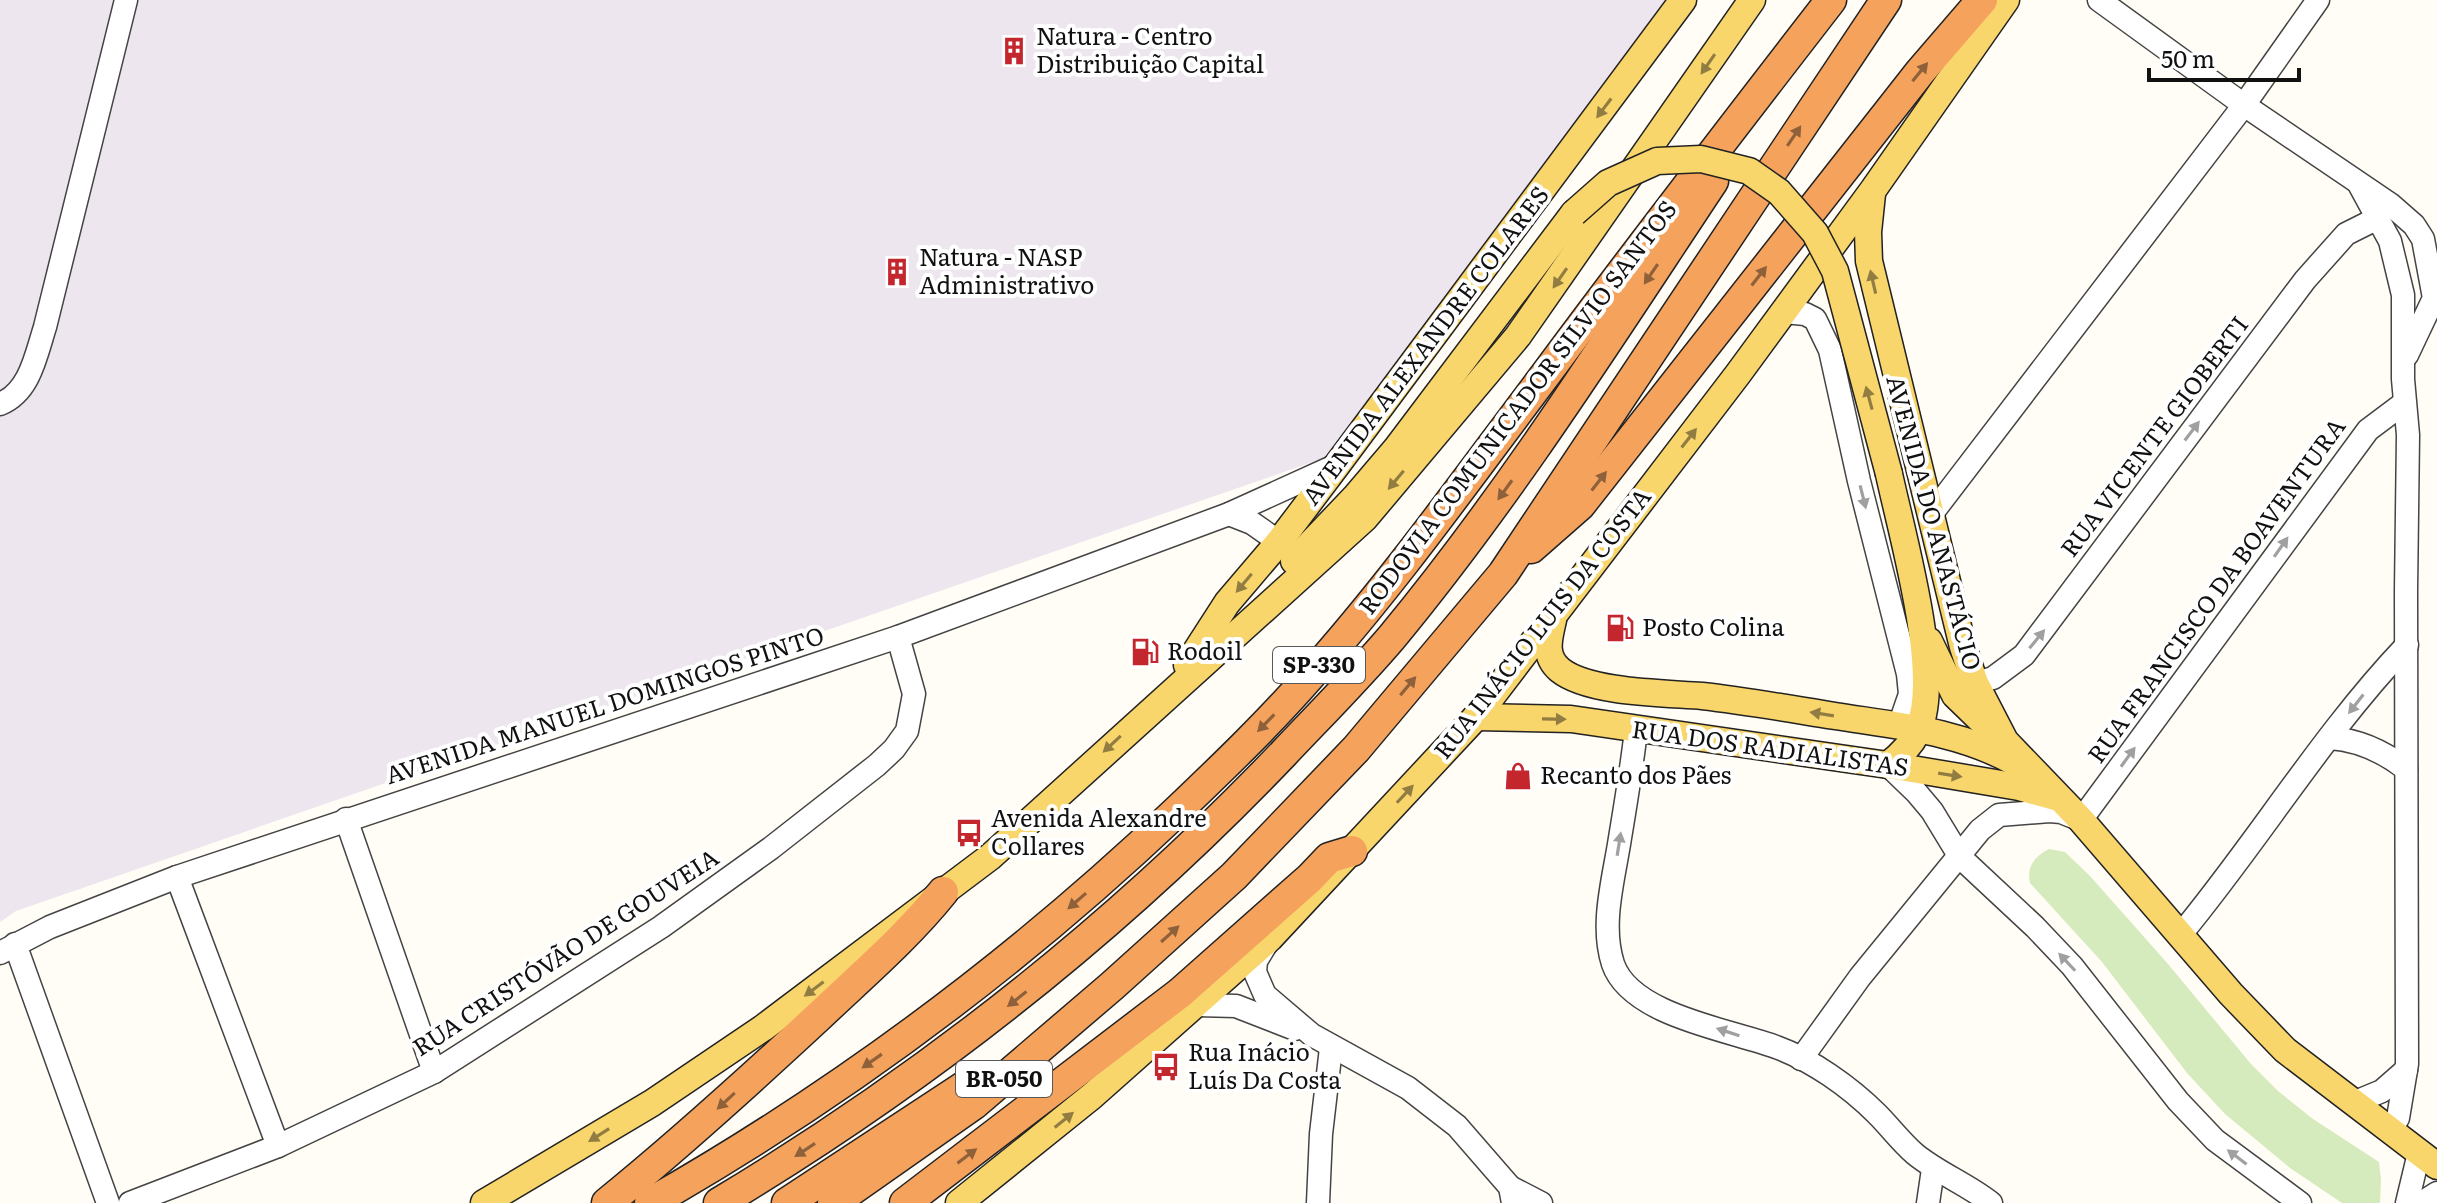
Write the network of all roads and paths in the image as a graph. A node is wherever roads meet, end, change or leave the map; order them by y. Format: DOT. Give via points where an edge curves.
graph roads {
  1 [pos="126,0"];
  2 [pos="1683,0"];
  3 [pos="1752,0"];
  4 [pos="1833,0"];
  5 [pos="1886,0"];
  6 [pos="1982,0"];
  7 [pos="2006,0"];
  8 [pos="2099,0"];
  9 [pos="2318,0"];
  10 [pos="2244,105"];
  11 [pos="2360,186"];
  12 [pos="1873,190"];
  13 [pos="2376,219"];
  14 [pos="2397,263"];
  15 [pos="2433,264"];
  16 [pos="2403,295"];
  17 [pos="2435,298"];
  18 [pos="1784,312"];
  19 [pos="2403,363"];
  20 [pos="2404,403"];
  21 [pos="0,404"];
  22 [pos="1337,465"];
  23 [pos="1229,514"];
  24 [pos="1930,516"];
  25 [pos="1279,542"];
  26 [pos="1503,574"];
  27 [pos="1555,611"];
  28 [pos="1247,625"];
  29 [pos="1922,628"];
  30 [pos="898,637"];
  31 [pos="2407,645"];
  32 [pos="1975,683"];
  33 [pos="1170,691"];
  34 [pos="1722,699"];
  35 [pos="1476,717"];
  36 [pos="1909,727"];
  37 [pos="1636,730"];
  38 [pos="2330,738"];
  39 [pos="1712,740"];
  40 [pos="2005,741"];
  41 [pos="1888,765"];
  42 [pos="2406,769"];
  43 [pos="2033,773"];
  44 [pos="2062,799"];
  45 [pos="346,819"];
  46 [pos="2081,820"];
  47 [pos="1352,851"];
  48 [pos="1960,857"];
  49 [pos="177,877"];
  50 [pos="943,892"];
  51 [pos="2181,934"];
  52 [pos="1270,938"];
  53 [pos="8,949"];
  54 [pos="1112,986"];
  55 [pos="1197,1005"];
  56 [pos="1312,1035"];
  57 [pos="1331,1048"];
  58 [pos="1801,1059"];
  59 [pos="2406,1070"];
  60 [pos="434,1072"];
  61 [pos="2353,1103"];
  62 [pos="2390,1131"];
  63 [pos="278,1146"];
  64 [pos="2428,1159"];
  65 [pos="1933,1169"];
  66 [pos="2437,1193"];
  67 [pos="1511,1195"];
  68 [pos="108,1203"];
  69 [pos="130,1203"];
  70 [pos="484,1203"];
  71 [pos="607,1203"];
  72 [pos="650,1203"];
  73 [pos="719,1203"];
  74 [pos="787,1203"];
  75 [pos="833,1203"];
  76 [pos="905,1203"];
  77 [pos="959,1203"];
  78 [pos="1318,1203"];
  79 [pos="1541,1203"];
  80 [pos="1928,1203"];
  81 [pos="1991,1203"];
  82 [pos="2300,1203"];
  83 [pos="2407,1203"];
  84 [pos="2421,1203"];
  1 -- 21 [label="street" via="45,327 21,389"];
  2 -- 22 [label="main road, AVENIDA ALEXANDRE COLARES, one-way"];
  3 -- 28 [label="main road, one-way" via="1518,336 1365,518"];
  4 -- 72 [label="highway, RODOVIA COMUNICADOR SILVIO SANTOS / SP-330, one-way" via="1367,609 1215,775 1022,949 905,1038 804,1110"];
  4 -- 73 [label="highway, one-way" via="1542,441 1390,639 1314,722 1163,873 1043,979 875,1104"];
  26 -- 5 [label="highway, SP-330, one-way"];
  26 -- 6 [label="highway, one-way" via="1580,505"];
  7 -- 12 [label="main road, RUA INÁCIO LUIS DA COSTA"];
  8 -- 10 [label="street"];
  9 -- 10 [label="street"];
  10 -- 11 [label="street"];
  10 -- 24 [label="street"];
  11 -- 13 [label="street"];
  11 -- 15 [label="street" via="2414,225"];
  12 -- 18 [label="main road, RUA INÁCIO LUIS DA COSTA"];
  24 -- 12 [label="main road, AVENIDA DO ANASTÁCIO, one-way" via="1869,261"];
  13 -- 14 [label="street"];
  32 -- 13 [label="street, RUA VICENTE GIOBERTI, one-way" via="2002,673 2024,655 2313,270 2346,234"];
  14 -- 15 [label="street"];
  14 -- 16 [label="street"];
  15 -- 17 [label="street"];
  16 -- 17 [label="street"];
  16 -- 19 [label="street"];
  17 -- 19 [label="street"];
  27 -- 18 [label="main road, RUA INÁCIO LUIS DA COSTA, one-way"];
  18 -- 36 [label="street, one-way" via="1815,319 1830,350 1908,674"];
  19 -- 20 [label="street"];
  20 -- 31 [label="street"];
  46 -- 20 [label="street, RUA FRANCISCO DA BOAVENTURA, one-way" via="2368,430"];
  22 -- 23 [label="street, AVENIDA MANUEL DOMINGOS PINTO"];
  22 -- 25 [label="main road, AVENIDA ALEXANDRE COLARES"];
  23 -- 25 [label="street"];
  23 -- 30 [label="street, AVENIDA MANUEL DOMINGOS PINTO"];
  24 -- 32 [label="main road, AVENIDA DO ANASTÁCIO"];
  25 -- 33 [label="main road, AVENIDA ALEXANDRE COLARES, one-way" via="1227,603"];
  54 -- 26 [label="highway, SP-330, one-way" via="1234,876 1356,749"];
  27 -- 34 [label="main road, RUA DOS RADIALISTAS" via="1548,653 1563,673 1592,685"];
  27 -- 35 [label="main road, RUA INÁCIO LUIS DA COSTA"];
  29 -- 28 [label="main road, one-way, bridge" via="1889,474 1835,271 1815,233 1779,192 1749,171 1701,159 1657,161 1631,171 1574,213 1396,449 1302,552"];
  28 -- 33 [label="main road"];
  29 -- 36 [label="main road" via="1927,695"];
  29 -- 40 [label="main road" via="1955,695"];
  30 -- 45 [label="street, AVENIDA MANUEL DOMINGOS PINTO"];
  30 -- 60 [label="street, RUA CRISTÓVÃO DE GOUVEIA" via="914,694 913,710 907,731 877,765 661,927"];
  31 -- 38 [label="street, one-way"];
  31 -- 42 [label="street"];
  32 -- 40 [label="main road, AVENIDA DO ANASTÁCIO"];
  33 -- 50 [label="main road, one-way" via="990,857"];
  36 -- 34 [label="main road, RUA DOS RADIALISTAS, one-way"];
  34 -- 39 [label="main road" via="1708,712 1705,727"];
  35 -- 37 [label="main road, RUA DOS RADIALISTAS, one-way" via="1571,719"];
  47 -- 35 [label="main road, RUA INÁCIO LUIS DA COSTA, one-way"];
  36 -- 41 [label="main road" via="1908,747"];
  36 -- 43 [label="main road, RUA DOS RADIALISTAS" via="1988,747"];
  37 -- 39 [label="main road, RUA DOS RADIALISTAS"];
  58 -- 37 [label="street, one-way" via="1659,1008 1634,992 1615,968 1608,944 1609,907"];
  38 -- 42 [label="street" via="2360,743"];
  38 -- 51 [label="street"];
  39 -- 41 [label="main road, RUA DOS RADIALISTAS"];
  40 -- 43 [label="main road, AVENIDA DO ANASTÁCIO"];
  41 -- 44 [label="main road, RUA DOS RADIALISTAS, one-way"];
  41 -- 48 [label="street" via="1932,811"];
  42 -- 59 [label="street"];
  43 -- 44 [label="main road, AVENIDA DO ANASTÁCIO"];
  44 -- 46 [label="main road, AVENIDA DO ANASTÁCIO"];
  45 -- 49 [label="street, AVENIDA MANUEL DOMINGOS PINTO"];
  45 -- 60 [label="street"];
  46 -- 48 [label="street" via="2050,811 1999,815"];
  46 -- 51 [label="main road, AVENIDA DO ANASTÁCIO"];
  47 -- 52 [label="main road, RUA INÁCIO LUIS DA COSTA"];
  76 -- 47 [label="highway, one-way" via="1180,993 1329,858"];
  48 -- 58 [label="street" via="1860,977"];
  82 -- 48 [label="street, one-way" via="2215,1140 2072,966"];
  49 -- 53 [label="street, AVENIDA MANUEL DOMINGOS PINTO"];
  49 -- 63 [label="street"];
  50 -- 70 [label="main road, one-way" via="763,1028 652,1103"];
  50 -- 71 [label="highway, one-way" via="918,923 762,1068"];
  51 -- 61 [label="main road, AVENIDA DO ANASTÁCIO" via="2285,1050"];
  52 -- 55 [label="main road, RUA INÁCIO LUIS DA COSTA"];
  52 -- 56 [label="street" via="1256,961 1258,984"];
  53 -- 68 [label="street"];
  54 -- 74 [label="highway"];
  54 -- 75 [label="highway, BR-050" via="974,1104"];
  55 -- 56 [label="street" via="1236,1006"];
  77 -- 55 [label="main road, RUA INÁCIO LUIS DA COSTA, one-way"];
  56 -- 57 [label="street"];
  57 -- 67 [label="street" via="1435,1108 1457,1126"];
  57 -- 78 [label="street"];
  58 -- 65 [label="street" via="1877,1113"];
  59 -- 61 [label="street" via="2382,1091"];
  59 -- 62 [label="street" via="2398,1118"];
  60 -- 63 [label="street, RUA CRISTÓVÃO DE GOUVEIA"];
  61 -- 62 [label="main road, AVENIDA DO ANASTÁCIO"];
  62 -- 64 [label="main road, AVENIDA DO ANASTÁCIO"];
  63 -- 69 [label="street, RUA CRISTÓVÃO DE GOUVEIA"];
  64 -- 83 [label="street"];
  65 -- 80 [label="street"];
  65 -- 81 [label="street"];
  66 -- 84 [label="street"];
  67 -- 79 [label="street"];
}
